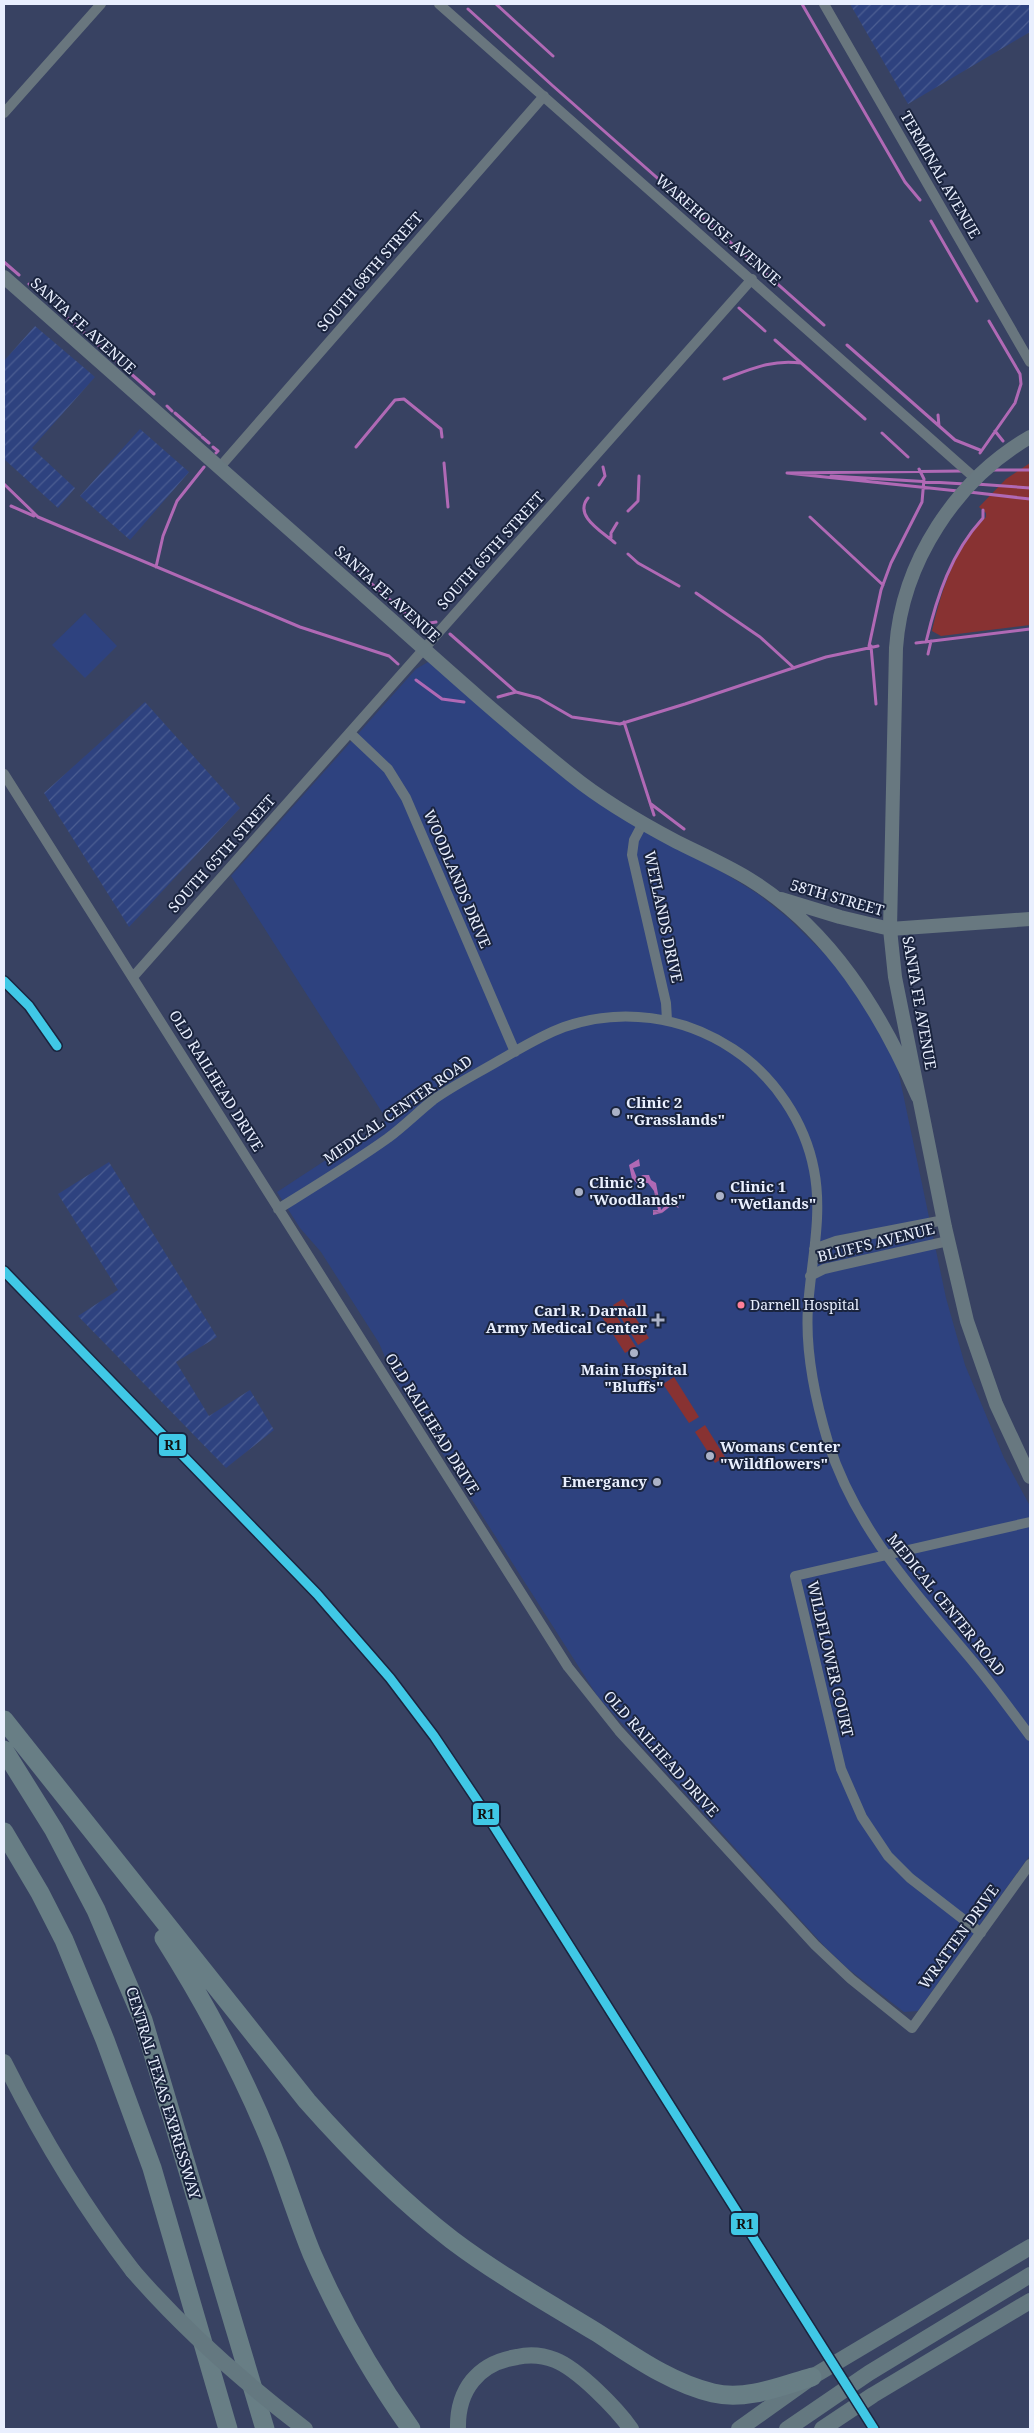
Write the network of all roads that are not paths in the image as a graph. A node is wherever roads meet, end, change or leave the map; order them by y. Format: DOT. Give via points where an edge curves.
graph roads {
  1 [pos="101,4"];
  2 [pos="440,4"];
  3 [pos="824,4"];
  4 [pos="544,96"];
  5 [pos="4,113"];
  6 [pos="4,277"];
  7 [pos="752,279"];
  8 [pos="1030,362"];
  9 [pos="1030,437"];
  10 [pos="218,468"];
  11 [pos="976,479"];
  12 [pos="424,649"];
  13 [pos="350,733"];
  14 [pos="4,774"];
  15 [pos="643,823"];
  16 [pos="776,897"];
  17 [pos="1030,919"];
  18 [pos="890,929"];
  19 [pos="133,977"];
  20 [pos="667,1020"];
  21 [pos="514,1052"];
  22 [pos="918,1097"];
  23 [pos="278,1209"];
  24 [pos="944,1220"];
  25 [pos="948,1241"];
  26 [pos="814,1249"];
  27 [pos="810,1276"];
  28 [pos="1030,1476"];
  29 [pos="1030,1522"];
  30 [pos="885,1556"];
  31 [pos="4,1720"];
  32 [pos="1030,1736"];
  33 [pos="4,1750"];
  34 [pos="84,1820"];
  35 [pos="4,1832"];
  36 [pos="1030,1864"];
  37 [pos="980,1932"];
  38 [pos="912,2028"];
  39 [pos="4,2062"];
  40 [pos="1030,2247"];
  41 [pos="1030,2275"];
  42 [pos="1030,2301"];
  43 [pos="812,2377"];
  44 [pos="873,2395"];
  45 [pos="221,2404"];
  46 [pos="222,2429"];
  47 [pos="228,2429"];
  48 [pos="264,2429"];
  49 [pos="304,2429"];
  50 [pos="410,2429"];
  51 [pos="458,2429"];
  52 [pos="631,2429"];
  53 [pos="739,2429"];
  54 [pos="787,2429"];
  55 [pos="822,2429"];
  56 [pos="838,2429"];
  1 -- 5 [label="street"];
  2 -- 4 [label="street, WAREHOUSE AVENUE"];
  3 -- 8 [label="street, TERMINAL AVENUE"];
  4 -- 7 [label="street, WAREHOUSE AVENUE"];
  4 -- 10 [label="street, SOUTH 68TH STREET"];
  6 -- 10 [label="street, SANTA FE AVENUE"];
  7 -- 11 [label="street, WAREHOUSE AVENUE"];
  7 -- 12 [label="street, SOUTH 65TH STREET"];
  9 -- 11 [label="street, SANTA FE AVENUE" via="995,461"];
  10 -- 12 [label="street, SANTA FE AVENUE"];
  11 -- 18 [label="street, SANTA FE AVENUE" via="931,537 908,588 898,625"];
  12 -- 13 [label="street, SOUTH 65TH STREET"];
  12 -- 15 [label="street, SANTA FE AVENUE" via="574,777"];
  13 -- 19 [label="street, SOUTH 65TH STREET"];
  13 -- 21 [label="street, WOODLANDS DRIVE" via="388,769 406,798"];
  14 -- 19 [label="street, OLD RAILHEAD DRIVE"];
  15 -- 16 [label="street, SANTA FE AVENUE" via="734,870"];
  15 -- 20 [label="street, WETLANDS DRIVE" via="634,840 632,855 666,1003"];
  16 -- 18 [label="street, 58TH STREET"];
  16 -- 22 [label="street" via="816,936 864,993 893,1041"];
  17 -- 18 [label="street, 58TH STREET"];
  18 -- 22 [label="street, SANTA FE AVENUE" via="895,977"];
  19 -- 23 [label="street, OLD RAILHEAD DRIVE"];
  20 -- 21 [label="street, MEDICAL CENTER ROAD" via="633,1016 594,1020 564,1027"];
  20 -- 26 [label="street, MEDICAL CENTER ROAD" via="706,1033 742,1055 763,1074 786,1103 808,1145 815,1173 818,1211"];
  21 -- 23 [label="street, MEDICAL CENTER ROAD" via="447,1091 376,1146"];
  22 -- 24 [label="street, SANTA FE AVENUE"];
  23 -- 38 [label="street, OLD RAILHEAD DRIVE" via="585,1690 815,1945 850,1979"];
  24 -- 25 [label="street, SANTA FE AVENUE"];
  24 -- 26 [label="street, BLUFFS AVENUE" via="836,1241"];
  25 -- 27 [label="street, BLUFFS AVENUE" via="824,1269"];
  25 -- 28 [label="street, SANTA FE AVENUE" via="977,1354"];
  26 -- 27 [label="street, MEDICAL CENTER ROAD"];
  27 -- 30 [label="street, MEDICAL CENTER ROAD" via="808,1344 821,1418 850,1494"];
  29 -- 30 [label="street, WILDFLOWER COURT"];
  30 -- 32 [label="street, MEDICAL CENTER ROAD"];
  30 -- 37 [label="street, WILDFLOWER COURT" via="796,1576 834,1740 851,1795 888,1856 915,1883"];
  31 -- 34 [label="highway"];
  33 -- 48 [label="highway, CENTRAL TEXAS EXPRESSWAY" via="54,1830 92,1902 144,2020"];
  34 -- 43 [label="highway" via="307,2102 377,2175 453,2240 510,2280 687,2385 714,2394 738,2396"];
  34 -- 50 [label="highway" via="155,1922 193,1984 254,2103 311,2253 341,2319"];
  35 -- 45 [label="highway" via="64,1940 105,2040 152,2168"];
  36 -- 37 [label="street, WRATTEN DRIVE"];
  37 -- 38 [label="street, WRATTEN DRIVE"];
  39 -- 49 [label="main road, bridge" via="77,2194 133,2271 159,2302 223,2364"];
  40 -- 43 [label="main road"];
  41 -- 54 [label="main road" via="869,2373"];
  42 -- 44 [label="main road"];
  43 -- 53 [label="main road"];
  44 -- 55 [label="main road"];
  44 -- 56 [label="main road"];
  45 -- 46 [label="highway"];
  45 -- 47 [label="highway"];
  51 -- 52 [label="main road" via="461,2400 469,2384 480,2373 492,2362 538,2355 556,2360 593,2387"];
}
